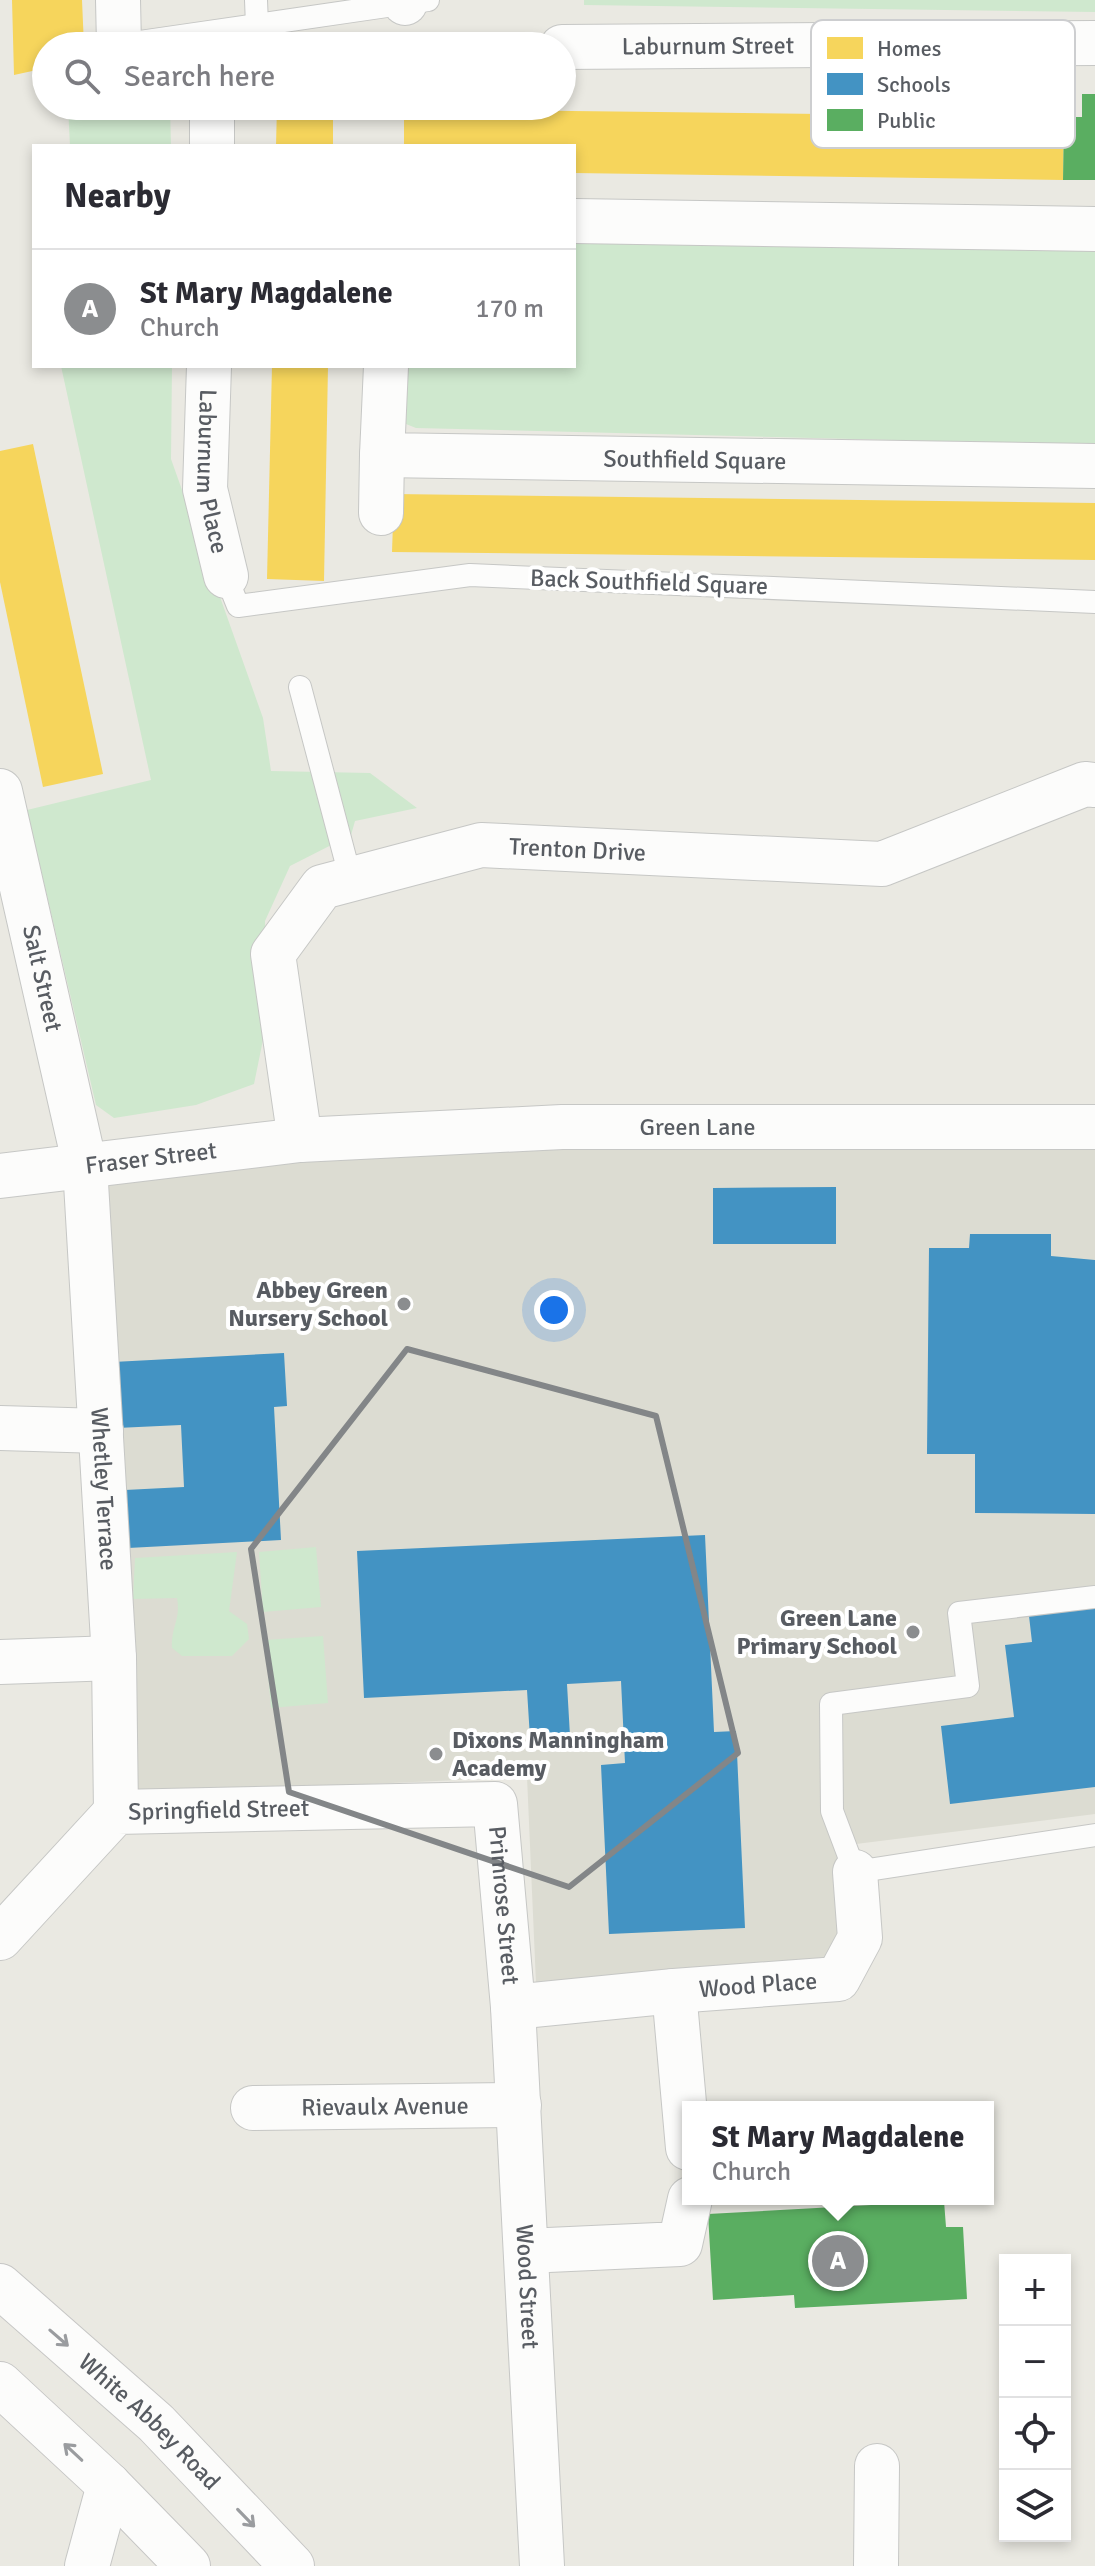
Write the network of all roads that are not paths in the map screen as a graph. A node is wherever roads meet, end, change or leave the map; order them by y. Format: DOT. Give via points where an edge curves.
graph roads {
  1 [pos="118,0"];
  2 [pos="256,0"];
  3 [pos="413,1"];
  4 [pos="257,25"];
  5 [pos="119,32"];
  6 [pos="209,32"];
  7 [pos="1075,43"];
  8 [pos="1095,43"];
  9 [pos="811,45"];
  10 [pos="576,47"];
  11 [pos="212,120"];
  12 [pos="212,144"];
  13 [pos="576,221"];
  14 [pos="1095,229"];
  15 [pos="209,368"];
  16 [pos="386,368"];
  17 [pos="382,455"];
  18 [pos="1095,466"];
  19 [pos="381,513"];
  20 [pos="226,576"];
  21 [pos="1095,602"];
  22 [pos="300,687"];
  23 [pos="1095,785"];
  24 [pos="0,791"];
  25 [pos="351,880"];
  26 [pos="1095,1127"];
  27 [pos="300,1140"];
  28 [pos="85,1166"];
  29 [pos="0,1176"];
  30 [pos="0,1428"];
  31 [pos="101,1431"];
  32 [pos="1095,1597"];
  33 [pos="114,1658"];
  34 [pos="0,1662"];
  35 [pos="495,1804"];
  36 [pos="116,1812"];
  37 [pos="1095,1835"];
  38 [pos="855,1872"];
  39 [pos="0,1938"];
  40 [pos="674,1991"];
  41 [pos="513,2007"];
  42 [pos="684,2101"];
  43 [pos="519,2105"];
  44 [pos="253,2108"];
  45 [pos="689,2205"];
  46 [pos="526,2251"];
  47 [pos="0,2286"];
  48 [pos="0,2384"];
  49 [pos="877,2466"];
  50 [pos="109,2485"];
  51 [pos="87,2566"];
  52 [pos="188,2566"];
  53 [pos="292,2566"];
  54 [pos="542,2566"];
  55 [pos="876,2566"];
  1 -- 5 [label="street"];
  2 -- 4 [label="lane"];
  3 -- 4 [label="lane"];
  4 -- 6 [label="lane"];
  7 -- 8 [label="street, Laburnum Street"];
  9 -- 10 [label="street, Laburnum Street"];
  11 -- 12 [label="street"];
  13 -- 14 [label="street"];
  15 -- 20 [label="street, Laburnum Place" via="205,489"];
  16 -- 17 [label="street"];
  17 -- 18 [label="street, Southfield Square"];
  17 -- 19 [label="street"];
  20 -- 21 [label="lane, Back Southfield Square" via="238,606 470,575"];
  22 -- 25 [label="lane"];
  23 -- 25 [label="street, Trenton Drive" via="1085,784 882,864 481,845"];
  24 -- 28 [label="street, Salt Street"];
  25 -- 27 [label="street, Trenton Drive" via="322,887 273,954"];
  26 -- 27 [label="street, Green Lane" via="562,1127"];
  27 -- 28 [label="street, Fraser Street"];
  28 -- 29 [label="street, Fraser Street"];
  28 -- 31 [label="street, Whetley Terrace"];
  30 -- 31 [label="street"];
  31 -- 33 [label="street, Whetley Terrace"];
  32 -- 38 [label="lane" via="959,1613 968,1686 831,1704 832,1811"];
  33 -- 34 [label="street"];
  33 -- 36 [label="street, Whetley Terrace"];
  35 -- 36 [label="street, Springfield Street"];
  35 -- 41 [label="street, Primrose Street"];
  36 -- 39 [label="street, Springfield Street"];
  37 -- 38 [label="lane"];
  38 -- 40 [label="street, Wood Place" via="860,1938 838,1979"];
  40 -- 41 [label="street, Wood Place"];
  40 -- 42 [label="street"];
  41 -- 43 [label="street, Wood Street"];
  43 -- 44 [label="street, Rievaulx Avenue"];
  43 -- 46 [label="street, Wood Street"];
  45 -- 46 [label="street" via="680,2244"];
  46 -- 54 [label="street, Wood Street"];
  47 -- 53 [label="street, White Abbey Road, one-way" via="156,2423"];
  50 -- 48 [label="street, one-way"];
  49 -- 55 [label="street"];
  50 -- 51 [label="street"];
  50 -- 52 [label="street"];
}
